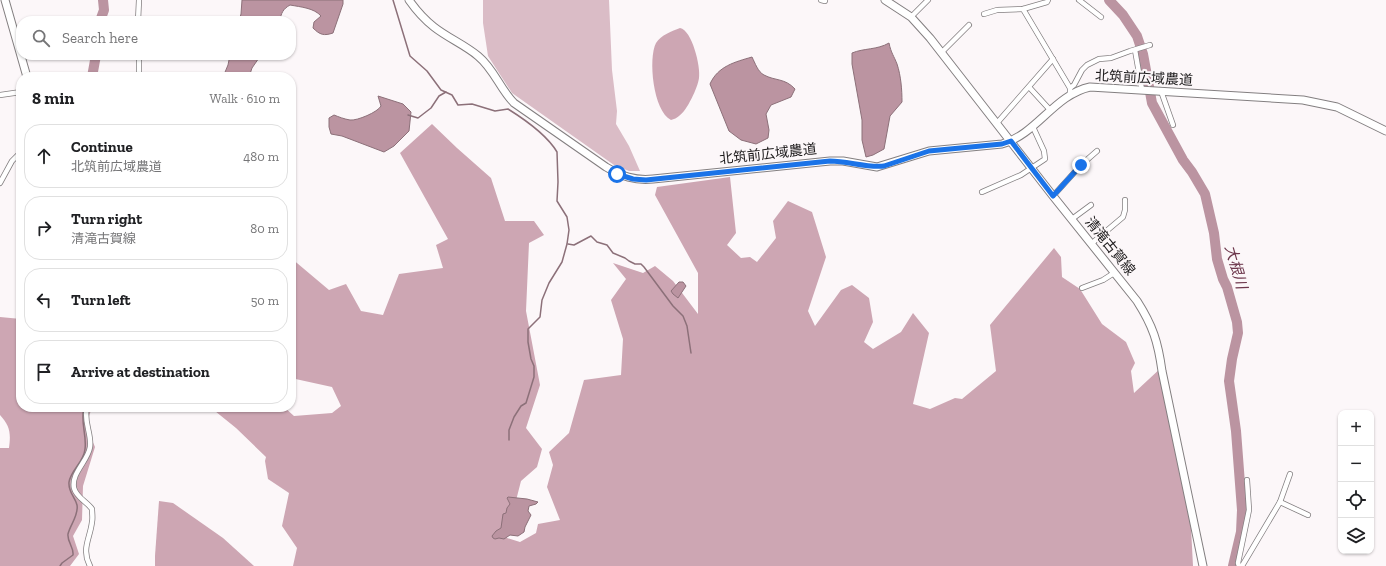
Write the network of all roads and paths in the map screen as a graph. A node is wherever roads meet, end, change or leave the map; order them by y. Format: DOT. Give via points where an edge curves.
graph roads {
  1 [pos="5,0"];
  2 [pos="138,0"];
  3 [pos="409,0"];
  4 [pos="885,0"];
  5 [pos="928,0"];
  6 [pos="1048,0"];
  7 [pos="1079,0"];
  8 [pos="1023,9"];
  9 [pos="984,14"];
  10 [pos="138,16"];
  11 [pos="911,17"];
  12 [pos="1101,17"];
  13 [pos="969,25"];
  14 [pos="16,38"];
  15 [pos="1150,45"];
  16 [pos="1135,50"];
  17 [pos="942,52"];
  18 [pos="1053,59"];
  19 [pos="22,60"];
  20 [pos="139,60"];
  21 [pos="26,72"];
  22 [pos="139,72"];
  23 [pos="1029,87"];
  24 [pos="1144,90"];
  25 [pos="1161,91"];
  26 [pos="1070,92"];
  27 [pos="16,93"];
  28 [pos="0,95"];
  29 [pos="1051,111"];
  30 [pos="997,123"];
  31 [pos="1173,125"];
  32 [pos="1033,127"];
  33 [pos="1386,131"];
  34 [pos="1011,141"];
  35 [pos="1097,151"];
  36 [pos="16,157"];
  37 [pos="1032,168"];
  38 [pos="0,183"];
  39 [pos="982,192"];
  40 [pos="1053,196"];
  41 [pos="1125,200"];
  42 [pos="1091,205"];
  43 [pos="1072,219"];
  44 [pos="1092,244"];
  45 [pos="1114,273"];
  46 [pos="1082,288"];
  47 [pos="85,412"];
  48 [pos="1290,474"];
  49 [pos="1247,480"];
  50 [pos="1280,502"];
  51 [pos="1308,515"];
  52 [pos="90,566"];
  53 [pos="1204,566"];
  54 [pos="1240,566"];
  1 -- 14 [label="street"];
  2 -- 10 [label="street"];
  3 -- 34 [label="street, 北筑前広域農道" via="434,27 479,57 514,103 606,168 633,179 830,161 877,167 929,151"];
  4 -- 11 [label="street, 清滝古賀線"];
  5 -- 11 [label="street"];
  6 -- 8 [label="street"];
  7 -- 12 [label="street"];
  8 -- 9 [label="street" via="997,10"];
  8 -- 18 [label="street"];
  11 -- 17 [label="street, 清滝古賀線"];
  13 -- 17 [label="street"];
  15 -- 16 [label="street"];
  16 -- 24 [label="street"];
  16 -- 26 [label="street" via="1099,59 1087,65"];
  17 -- 30 [label="street, 清滝古賀線"];
  18 -- 23 [label="street"];
  18 -- 26 [label="street"];
  19 -- 21 [label="street"];
  20 -- 22 [label="street"];
  23 -- 29 [label="street"];
  23 -- 30 [label="street"];
  24 -- 25 [label="street, 北筑前広域農道"];
  24 -- 26 [label="street, 北筑前広域農道" via="1090,87"];
  25 -- 31 [label="street"];
  25 -- 33 [label="street, 北筑前広域農道" via="1303,100 1337,108"];
  26 -- 29 [label="street, 北筑前広域農道"];
  27 -- 28 [label="street"];
  29 -- 32 [label="street, 北筑前広域農道"];
  30 -- 34 [label="street, 清滝古賀線"];
  32 -- 34 [label="street, 北筑前広域農道"];
  32 -- 37 [label="street" via="1045,159"];
  34 -- 37 [label="street, 清滝古賀線"];
  35 -- 40 [label="street"];
  36 -- 38 [label="street"];
  37 -- 39 [label="street"];
  37 -- 40 [label="street, 清滝古賀線"];
  40 -- 43 [label="street, 清滝古賀線"];
  41 -- 44 [label="street" via="1123,217"];
  42 -- 43 [label="street"];
  43 -- 44 [label="street, 清滝古賀線"];
  44 -- 45 [label="street, 清滝古賀線"];
  45 -- 46 [label="street"];
  45 -- 53 [label="street, 清滝古賀線" via="1141,307 1157,341"];
  47 -- 52 [label="street" via="90,448 75,477 74,488 92,509 93,521 86,552"];
  48 -- 50 [label="street"];
  49 -- 54 [label="street" via="1249,510 1238,563"];
  50 -- 51 [label="street"];
  50 -- 54 [label="street"];
}
